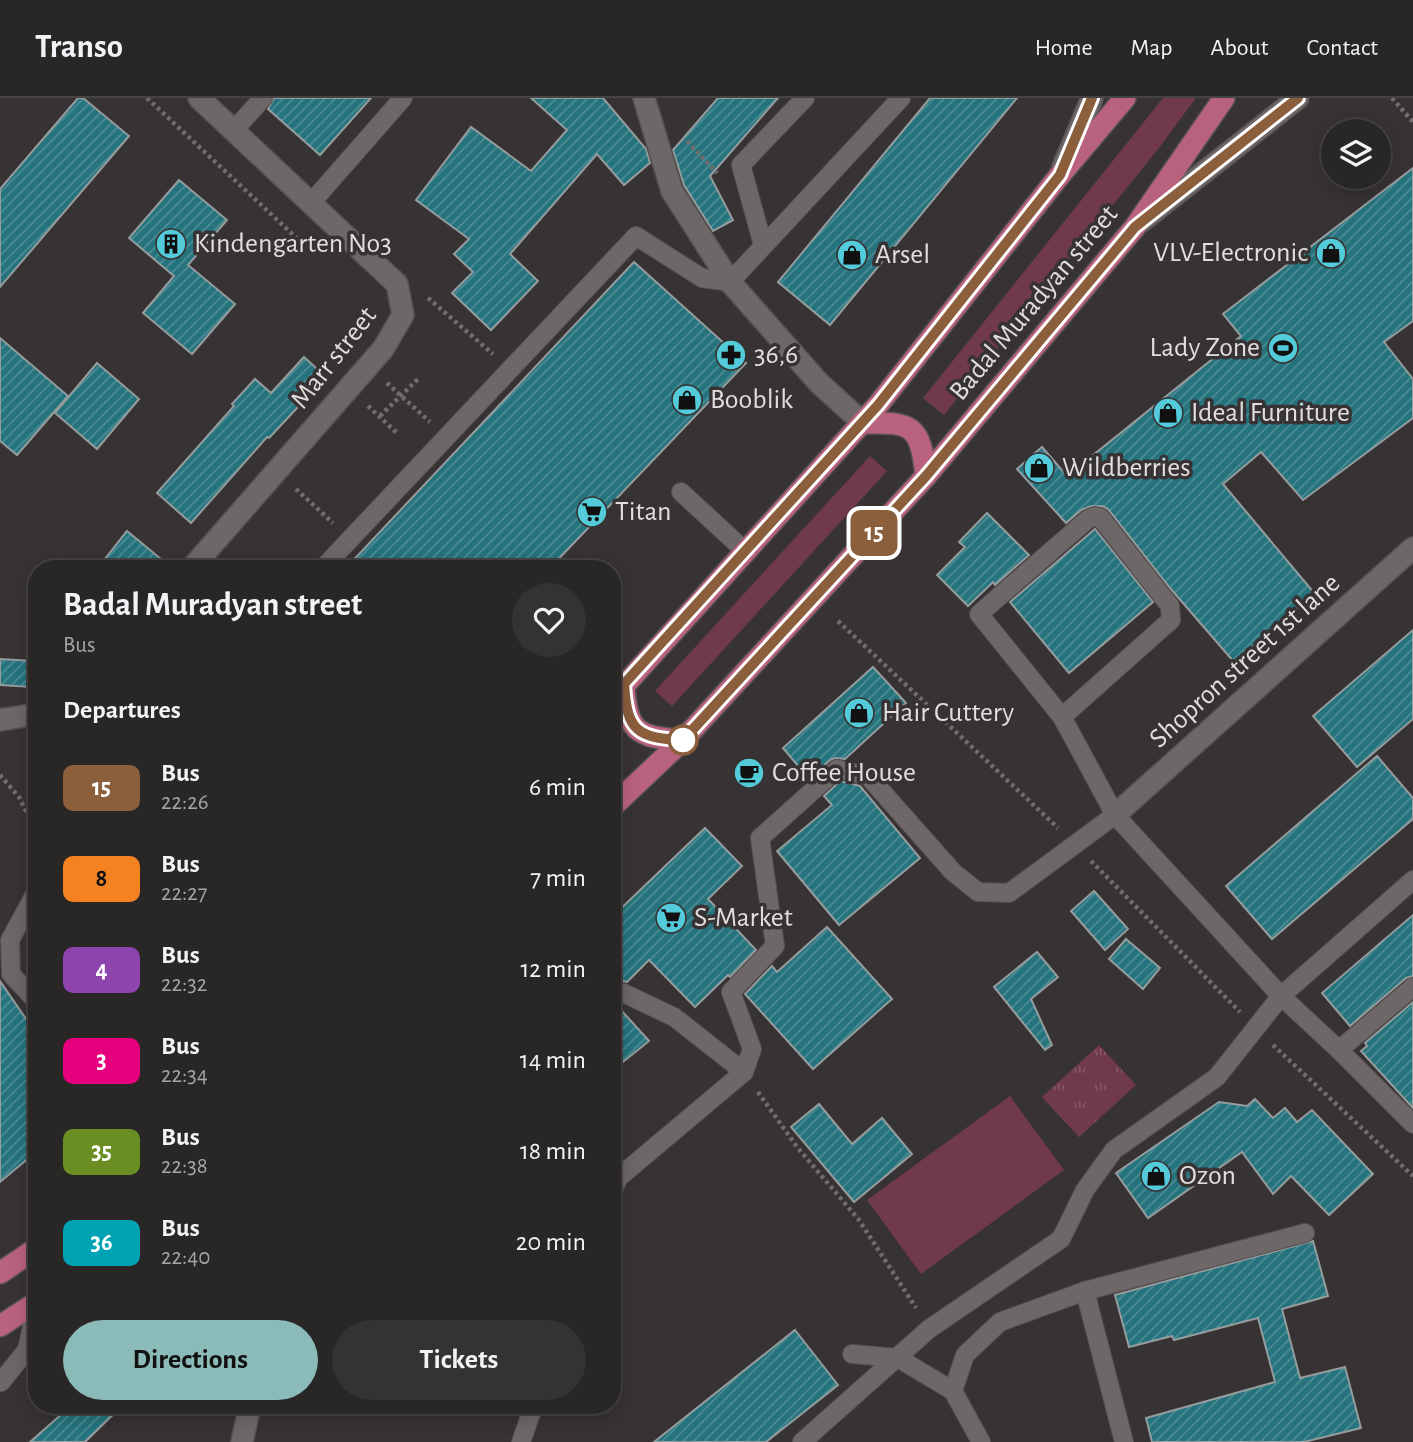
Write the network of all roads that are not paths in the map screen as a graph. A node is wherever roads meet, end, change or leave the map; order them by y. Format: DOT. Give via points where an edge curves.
graph roads {
  1 [pos="199,98"];
  2 [pos="263,98"];
  3 [pos="403,98"];
  4 [pos="644,98"];
  5 [pos="805,98"];
  6 [pos="901,98"];
  7 [pos="1092,98"];
  8 [pos="1125,98"];
  9 [pos="1224,98"];
  10 [pos="1298,98"];
  11 [pos="234,130"];
  12 [pos="1060,175"];
  13 [pos="311,203"];
  14 [pos="1135,227"];
  15 [pos="764,244"];
  16 [pos="730,282"];
  17 [pos="863,423"];
  18 [pos="926,476"];
  19 [pos="681,492"];
  20 [pos="1413,548"];
  21 [pos="745,551"];
  22 [pos="199,560"];
  23 [pos="330,560"];
  24 [pos="621,688"];
  25 [pos="621,699"];
  26 [pos="28,715"];
  27 [pos="1062,717"];
  28 [pos="0,720"];
  29 [pos="683,740"];
  30 [pos="621,799"];
  31 [pos="1115,815"];
  32 [pos="1413,880"];
  33 [pos="28,907"];
  34 [pos="1413,987"];
  35 [pos="28,992"];
  36 [pos="621,992"];
  37 [pos="1281,996"];
  38 [pos="1339,1050"];
  39 [pos="744,1072"];
  40 [pos="1413,1124"];
  41 [pos="621,1175"];
  42 [pos="1305,1233"];
  43 [pos="28,1254"];
  44 [pos="0,1273"];
  45 [pos="1085,1291"];
  46 [pos="28,1308"];
  47 [pos="0,1326"];
  48 [pos="28,1345"];
  49 [pos="852,1354"];
  50 [pos="898,1358"];
  51 [pos="1,1382"];
  52 [pos="953,1391"];
  53 [pos="248,1414"];
  54 [pos="531,1414"];
  55 [pos="242,1442"];
  56 [pos="521,1442"];
  57 [pos="802,1442"];
  58 [pos="981,1442"];
  59 [pos="1124,1442"];
  1 -- 11 [label="street, Marr street"];
  2 -- 11 [label="lane"];
  3 -- 13 [label="lane"];
  4 -- 16 [label="street" via="672,191"];
  5 -- 15 [label="lane" via="741,165"];
  6 -- 15 [label="lane"];
  7 -- 12 [label="street"];
  8 -- 12 [label="main road, Badal Muradyan street"];
  9 -- 14 [label="main road, Badal Muradyan street"];
  10 -- 14 [label="street"];
  11 -- 13 [label="street, Marr street"];
  12 -- 17 [label="main road, Badal Muradyan street"];
  13 -- 22 [label="street, Marr street" via="397,284 402,315 383,349"];
  14 -- 18 [label="main road, Badal Muradyan street"];
  15 -- 16 [label="lane"];
  16 -- 17 [label="street" via="819,383"];
  16 -- 23 [label="lane" via="702,278 636,236"];
  17 -- 18 [label="main road" via="890,422 913,431 921,443"];
  17 -- 21 [label="main road, Badal Muradyan street"];
  18 -- 29 [label="main road, Badal Muradyan street"];
  19 -- 21 [label="lane"];
  20 -- 31 [label="street, Shopron street 1st lane"];
  21 -- 24 [label="main road, Badal Muradyan street"];
  25 -- 29 [label="main road" via="629,719 645,735"];
  26 -- 28 [label="street"];
  27 -- 27 [label="lane" via="979,614 1095,516 1170,606 1171,620"];
  27 -- 31 [label="lane"];
  29 -- 30 [label="main road, Badal Muradyan street"];
  31 -- 37 [label="lane"];
  31 -- 39 [label="lane" via="1009,893 978,892 953,872 868,776 837,769 760,838 775,946 731,992 752,1049"];
  32 -- 37 [label="lane"];
  33 -- 35 [label="lane" via="10,940 11,974"];
  34 -- 38 [label="lane"];
  36 -- 39 [label="lane" via="674,1017"];
  37 -- 38 [label="lane"];
  37 -- 50 [label="lane" via="1217,1077 1114,1150 1085,1190 1061,1238 929,1329"];
  38 -- 40 [label="lane"];
  39 -- 41 [label="lane"];
  42 -- 45 [label="lane"];
  43 -- 44 [label="main road"];
  45 -- 52 [label="lane" via="1000,1322 965,1355"];
  45 -- 59 [label="lane"];
  46 -- 47 [label="main road"];
  48 -- 51 [label="lane"];
  49 -- 50 [label="lane"];
  50 -- 52 [label="lane"];
  50 -- 57 [label="lane"];
  52 -- 58 [label="lane"];
  53 -- 55 [label="street"];
  54 -- 56 [label="lane"];
}
